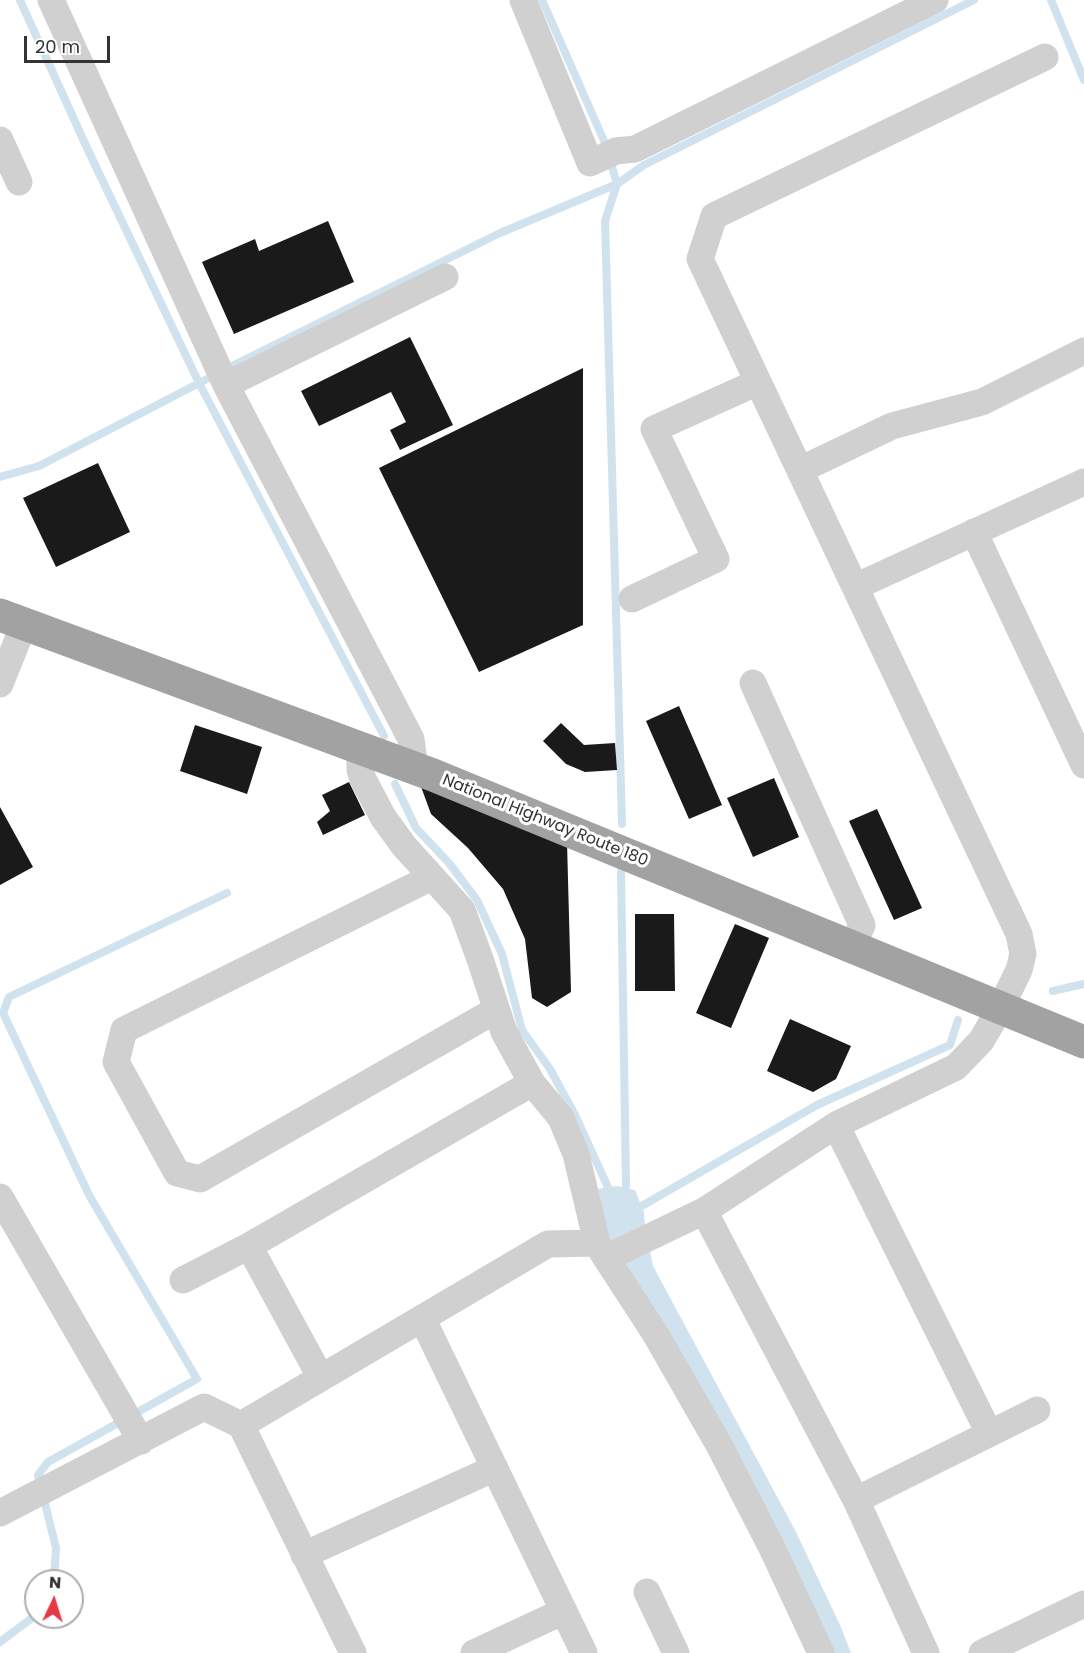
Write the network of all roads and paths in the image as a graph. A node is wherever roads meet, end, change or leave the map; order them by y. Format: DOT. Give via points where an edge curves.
graph roads {
  1 [pos="51,0"];
  2 [pos="523,0"];
  3 [pos="935,0"];
  4 [pos="1045,57"];
  5 [pos="0,140"];
  6 [pos="19,182"];
  7 [pos="445,277"];
  8 [pos="1084,351"];
  9 [pos="759,382"];
  10 [pos="226,385"];
  11 [pos="800,470"];
  12 [pos="1084,482"];
  13 [pos="974,532"];
  14 [pos="855,587"];
  15 [pos="632,599"];
  16 [pos="12,620"];
  17 [pos="753,683"];
  18 [pos="0,684"];
  19 [pos="360,748"];
  20 [pos="1084,765"];
  21 [pos="415,769"];
  22 [pos="432,877"];
  23 [pos="852,948"];
  24 [pos="1001,1007"];
  25 [pos="496,1010"];
  26 [pos="1084,1042"];
  27 [pos="532,1083"];
  28 [pos="836,1125"];
  29 [pos="0,1197"];
  30 [pos="704,1211"];
  31 [pos="249,1246"];
  32 [pos="607,1251"];
  33 [pos="183,1280"];
  34 [pos="422,1318"];
  35 [pos="321,1378"];
  36 [pos="1037,1410"];
  37 [pos="241,1425"];
  38 [pos="990,1433"];
  39 [pos="141,1441"];
  40 [pos="495,1468"];
  41 [pos="856,1500"];
  42 [pos="0,1513"];
  43 [pos="304,1555"];
  44 [pos="647,1592"];
  45 [pos="1084,1604"];
  46 [pos="564,1611"];
  47 [pos="353,1653"];
  48 [pos="474,1653"];
  49 [pos="584,1653"];
  50 [pos="676,1653"];
  51 [pos="820,1653"];
  52 [pos="926,1653"];
  53 [pos="982,1653"];
  1 -- 10 [label="street"];
  2 -- 3 [label="street" via="590,163 616,151 635,149"];
  4 -- 9 [label="street" via="714,216 700,259"];
  5 -- 6 [label="street"];
  7 -- 10 [label="street"];
  8 -- 11 [label="street" via="982,402 892,426"];
  9 -- 11 [label="street"];
  9 -- 15 [label="street" via="654,429 716,559"];
  10 -- 21 [label="street" via="411,739"];
  11 -- 14 [label="street"];
  12 -- 13 [label="street"];
  13 -- 14 [label="street"];
  13 -- 20 [label="street"];
  14 -- 24 [label="street" via="1019,934 1023,954"];
  16 -- 18 [label="street"];
  16 -- 19 [label="highway, National Highway Route 180"];
  17 -- 23 [label="street" via="862,925"];
  19 -- 21 [label="highway, National Highway Route 180"];
  19 -- 22 [label="street" via="360,770 384,817"];
  21 -- 23 [label="highway, National Highway Route 180"];
  22 -- 25 [label="street" via="462,910"];
  22 -- 25 [label="street" via="124,1029 116,1062 177,1173 200,1179"];
  23 -- 24 [label="highway, National Highway Route 180"];
  24 -- 26 [label="highway, National Highway Route 180"];
  24 -- 28 [label="street" via="981,1041 956,1067"];
  25 -- 27 [label="street"];
  27 -- 31 [label="street"];
  27 -- 32 [label="street" via="561,1118"];
  28 -- 30 [label="street"];
  28 -- 38 [label="street"];
  29 -- 39 [label="street"];
  30 -- 32 [label="street" via="650,1237"];
  30 -- 41 [label="street"];
  31 -- 33 [label="street"];
  31 -- 35 [label="street"];
  32 -- 34 [label="street" via="548,1244"];
  32 -- 51 [label="street" via="719,1445"];
  34 -- 35 [label="street"];
  34 -- 40 [label="street"];
  35 -- 37 [label="street"];
  36 -- 38 [label="street"];
  37 -- 39 [label="street" via="204,1407"];
  37 -- 43 [label="street"];
  38 -- 41 [label="street"];
  39 -- 42 [label="street"];
  40 -- 43 [label="street"];
  40 -- 46 [label="street"];
  41 -- 52 [label="street"];
  43 -- 47 [label="street"];
  44 -- 50 [label="street"];
  45 -- 53 [label="street"];
  46 -- 48 [label="street"];
  46 -- 49 [label="street"];
}
